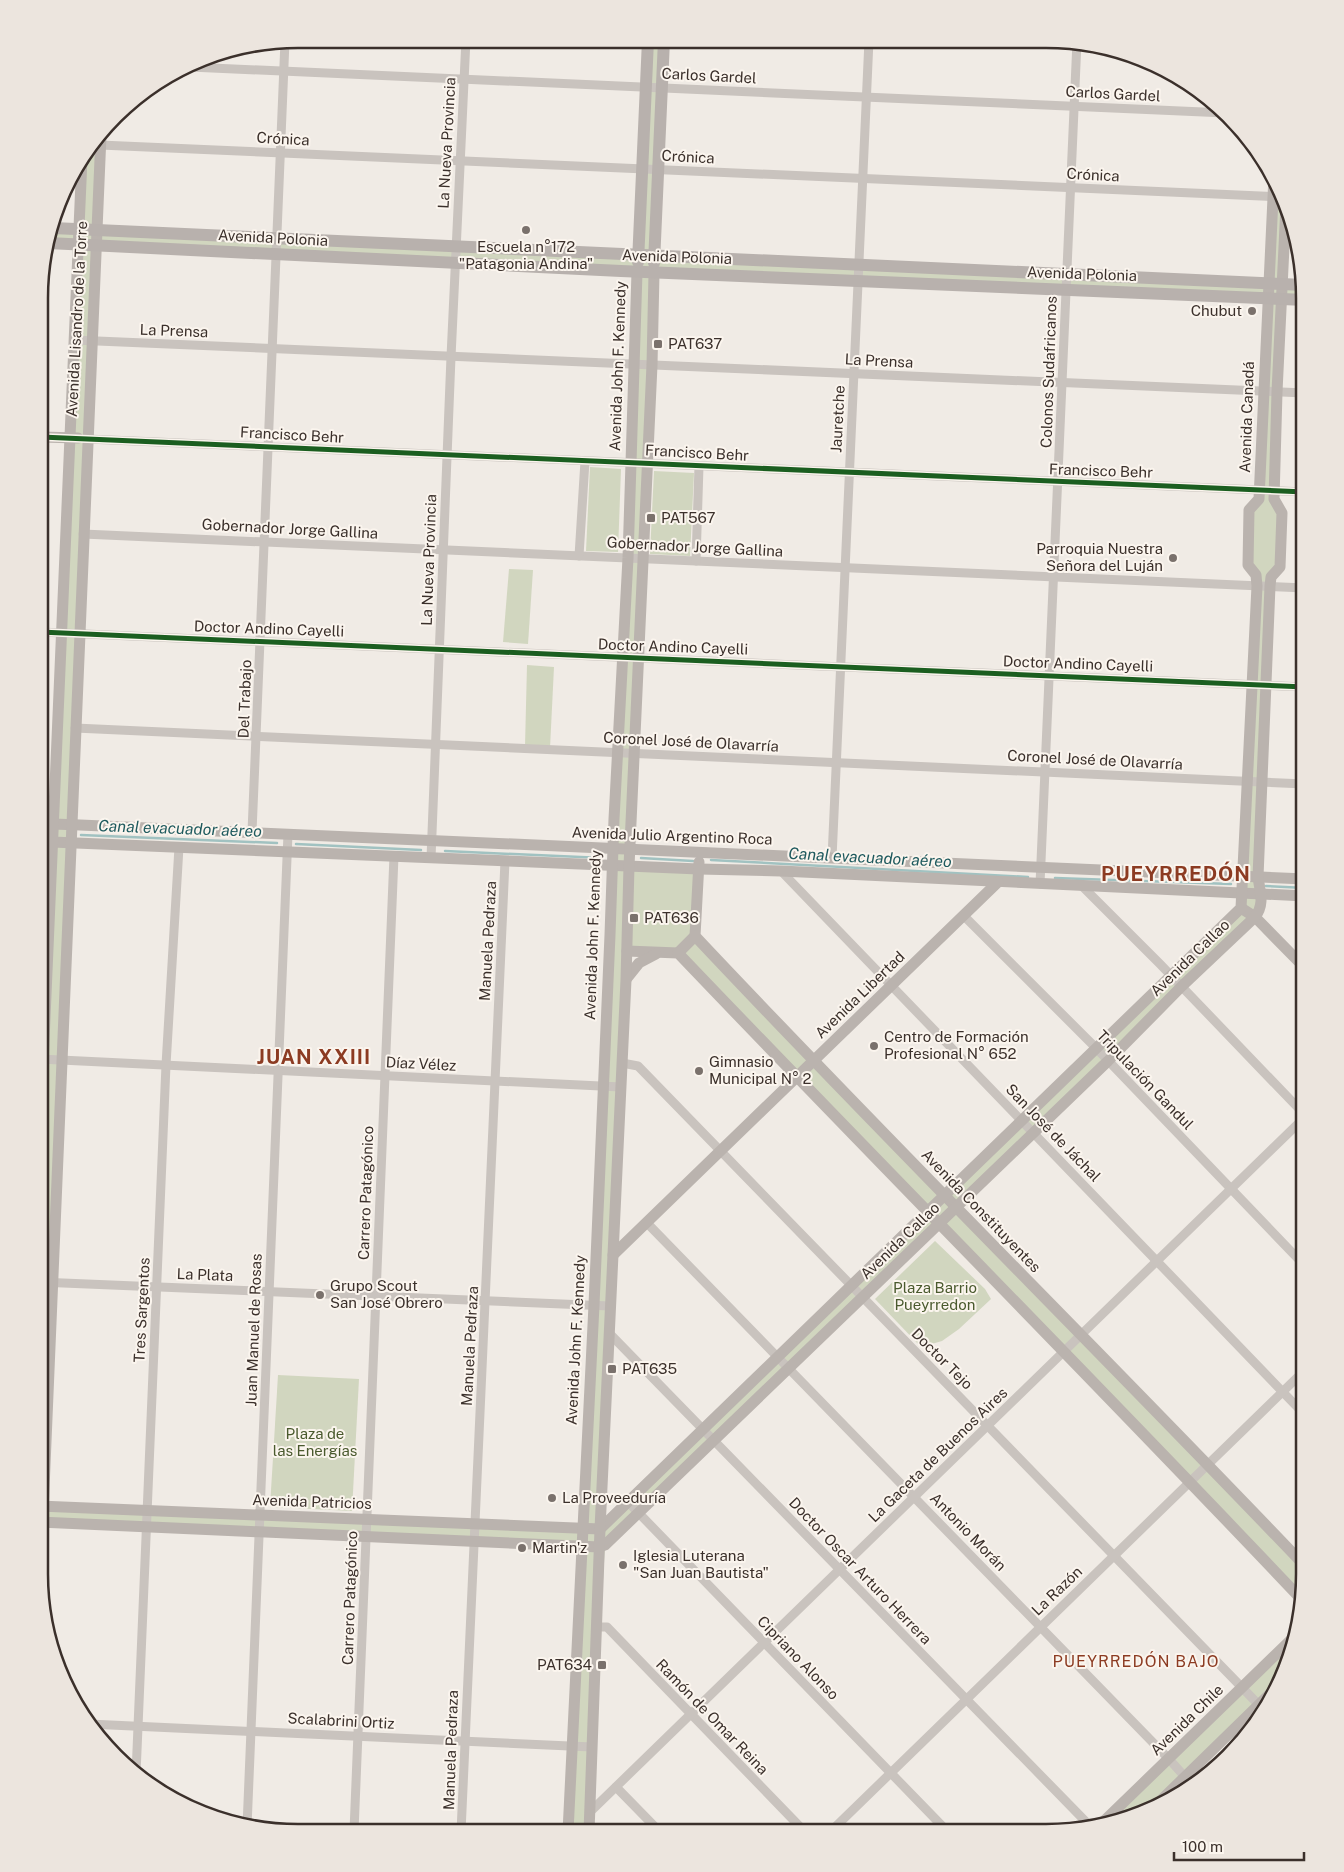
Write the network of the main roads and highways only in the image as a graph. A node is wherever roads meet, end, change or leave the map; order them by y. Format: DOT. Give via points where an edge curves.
graph roads {
  1 [pos="648,48"];
  2 [pos="664,48"];
  3 [pos="98,147"];
  4 [pos="81,171"];
  5 [pos="1277,203"];
  6 [pos="1285,224"];
  7 [pos="57,228"];
  8 [pos="79,230"];
  9 [pos="96,230"];
  10 [pos="53,243"];
  11 [pos="78,245"];
  12 [pos="95,246"];
  13 [pos="638,255"];
  14 [pos="654,256"];
  15 [pos="637,272"];
  16 [pos="654,272"];
  17 [pos="1268,284"];
  18 [pos="1282,284"];
  19 [pos="1296,285"];
  20 [pos="1267,299"];
  21 [pos="1281,299"];
  22 [pos="1296,300"];
  23 [pos="48,437"];
  24 [pos="70,438"];
  25 [pos="87,439"];
  26 [pos="48,821"];
  27 [pos="53,824"];
  28 [pos="71,825"];
  29 [pos="48,841"];
  30 [pos="52,842"];
  31 [pos="70,843"];
  32 [pos="612,849"];
  33 [pos="630,850"];
  34 [pos="700,853"];
  35 [pos="612,866"];
  36 [pos="629,866"];
  37 [pos="699,869"];
  38 [pos="1243,876"];
  39 [pos="1258,877"];
  40 [pos="1296,879"];
  41 [pos="998,882"];
  42 [pos="48,889"];
  43 [pos="1242,893"];
  44 [pos="1260,894"];
  45 [pos="1296,896"];
  46 [pos="1241,908"];
  47 [pos="1255,917"];
  48 [pos="610,934"];
  49 [pos="695,936"];
  50 [pos="627,951"];
  51 [pos="661,952"];
  52 [pos="678,953"];
  53 [pos="1296,959"];
  54 [pos="626,980"];
  55 [pos="814,1060"];
  56 [pos="797,1078"];
  57 [pos="945,1196"];
  58 [pos="956,1208"];
  59 [pos="928,1212"];
  60 [pos="940,1223"];
  61 [pos="613,1255"];
  62 [pos="48,1363"];
  63 [pos="48,1506"];
  64 [pos="48,1522"];
  65 [pos="584,1528"];
  66 [pos="600,1529"];
  67 [pos="583,1546"];
  68 [pos="600,1547"];
  69 [pos="1296,1557"];
  70 [pos="1296,1593"];
  71 [pos="1286,1645"];
  72 [pos="1261,1703"];
  73 [pos="1193,1777"];
  74 [pos="1109,1817"];
  75 [pos="568,1824"];
  76 [pos="589,1824"];
  1 -- 13 [label="main road, Avenida John F. Kennedy"];
  2 -- 14 [label="main road"];
  3 -- 9 [label="main road, Avenida Lisandro de la Torre"];
  4 -- 8 [label="main road, Avenida Lisandro de la Torre"];
  5 -- 17 [label="main road, Avenida Canadá"];
  6 -- 18 [label="main road, Avenida Canadá"];
  7 -- 8 [label="main road, Avenida Polonia"];
  8 -- 9 [label="main road, Avenida Polonia"];
  8 -- 11 [label="main road, Avenida Lisandro de la Torre"];
  9 -- 12 [label="main road, Avenida Lisandro de la Torre"];
  9 -- 13 [label="main road, Avenida Polonia"];
  10 -- 11 [label="main road, Avenida Polonia"];
  11 -- 12 [label="main road, Avenida Polonia"];
  11 -- 24 [label="main road, Avenida Lisandro de la Torre"];
  12 -- 15 [label="main road, Avenida Polonia"];
  12 -- 25 [label="main road, Avenida Lisandro de la Torre"];
  13 -- 14 [label="main road, Avenida Polonia"];
  13 -- 15 [label="main road, Avenida John F. Kennedy"];
  14 -- 16 [label="main road"];
  14 -- 17 [label="main road, Avenida Polonia"];
  15 -- 16 [label="main road, Avenida Polonia"];
  15 -- 32 [label="main road, Avenida John F. Kennedy" via="628,558"];
  16 -- 20 [label="main road, Avenida Polonia"];
  16 -- 33 [label="main road"];
  17 -- 18 [label="main road, Avenida Polonia"];
  17 -- 20 [label="main road, Avenida Canadá"];
  18 -- 19 [label="main road, Avenida Polonia"];
  18 -- 21 [label="main road, Avenida Canadá"];
  20 -- 21 [label="main road, Avenida Polonia"];
  20 -- 38 [label="main road, Avenida Canadá" via="1259,499 1249,510 1248,565 1256,575 1257,586"];
  21 -- 22 [label="main road, Avenida Polonia"];
  21 -- 39 [label="main road, Avenida Canadá" via="1274,499 1282,513 1280,567 1271,577 1270,586"];
  23 -- 24 [label="main road"];
  24 -- 25 [label="main road"];
  24 -- 27 [label="main road, Avenida Lisandro de la Torre"];
  25 -- 28 [label="main road, Avenida Lisandro de la Torre"];
  26 -- 27 [label="main road, Avenida Julio Argentino Roca"];
  27 -- 28 [label="main road, Avenida Julio Argentino Roca"];
  27 -- 30 [label="main road, Avenida Lisandro de la Torre"];
  28 -- 31 [label="main road, Avenida Lisandro de la Torre"];
  28 -- 32 [label="main road, Avenida Julio Argentino Roca"];
  29 -- 30 [label="main road, Avenida Julio Argentino Roca"];
  30 -- 31 [label="main road, Avenida Julio Argentino Roca"];
  30 -- 42 [label="main road, Avenida Lisandro de la Torre"];
  31 -- 35 [label="main road, Avenida Julio Argentino Roca"];
  31 -- 62 [label="main road, Avenida Lisandro de la Torre"];
  32 -- 33 [label="main road, Avenida Julio Argentino Roca"];
  32 -- 35 [label="main road, Avenida John F. Kennedy"];
  33 -- 34 [label="main road, Avenida Julio Argentino Roca"];
  33 -- 36 [label="main road"];
  34 -- 37 [label="main road"];
  34 -- 38 [label="main road, Avenida Julio Argentino Roca"];
  35 -- 36 [label="main road, Avenida Julio Argentino Roca"];
  35 -- 48 [label="main road, Avenida John F. Kennedy"];
  36 -- 37 [label="main road, Avenida Julio Argentino Roca"];
  36 -- 50 [label="main road"];
  37 -- 41 [label="main road, Avenida Julio Argentino Roca"];
  37 -- 49 [label="main road"];
  38 -- 39 [label="main road, Avenida Julio Argentino Roca"];
  38 -- 43 [label="main road, Avenida Canadá"];
  39 -- 40 [label="main road, Avenida Julio Argentino Roca"];
  39 -- 44 [label="main road, Avenida Canadá"];
  41 -- 43 [label="main road, Avenida Julio Argentino Roca"];
  41 -- 55 [label="main road, Avenida Libertad"];
  43 -- 44 [label="main road, Avenida Julio Argentino Roca"];
  43 -- 46 [label="main road, Avenida Callao"];
  44 -- 45 [label="main road, Avenida Julio Argentino Roca"];
  44 -- 47 [label="main road" via="1262,903"];
  46 -- 47 [label="main road"];
  46 -- 57 [label="main road, Avenida Callao"];
  47 -- 53 [label="main road"];
  47 -- 58 [label="main road, Avenida Callao"];
  48 -- 50 [label="main road"];
  48 -- 65 [label="main road, Avenida John F. Kennedy"];
  49 -- 52 [label="main road"];
  49 -- 55 [label="main road, Avenida Constituyentes"];
  50 -- 51 [label="main road"];
  50 -- 54 [label="main road"];
  51 -- 52 [label="main road"];
  51 -- 54 [label="main road" via="639,963"];
  52 -- 56 [label="main road"];
  54 -- 61 [label="main road"];
  55 -- 56 [label="main road, Avenida Libertad"];
  55 -- 57 [label="main road, Avenida Constituyentes"];
  56 -- 59 [label="main road"];
  56 -- 61 [label="main road, Avenida Libertad"];
  57 -- 58 [label="main road, Avenida Constituyentes"];
  57 -- 59 [label="main road, Avenida Callao"];
  58 -- 60 [label="main road, Avenida Callao"];
  58 -- 69 [label="main road, Avenida Constituyentes"];
  59 -- 60 [label="main road"];
  59 -- 66 [label="main road, Avenida Callao"];
  60 -- 68 [label="main road, Avenida Callao" via="609,1542"];
  60 -- 70 [label="main road"];
  61 -- 66 [label="main road"];
  63 -- 65 [label="main road, Avenida Patricios"];
  64 -- 67 [label="main road, Avenida Patricios"];
  65 -- 66 [label="main road"];
  65 -- 67 [label="main road, Avenida John F. Kennedy"];
  66 -- 68 [label="main road"];
  67 -- 68 [label="main road"];
  67 -- 75 [label="main road, Avenida John F. Kennedy"];
  68 -- 76 [label="main road"];
  71 -- 74 [label="main road, Avenida Chile"];
  72 -- 73 [label="main road"];
}
